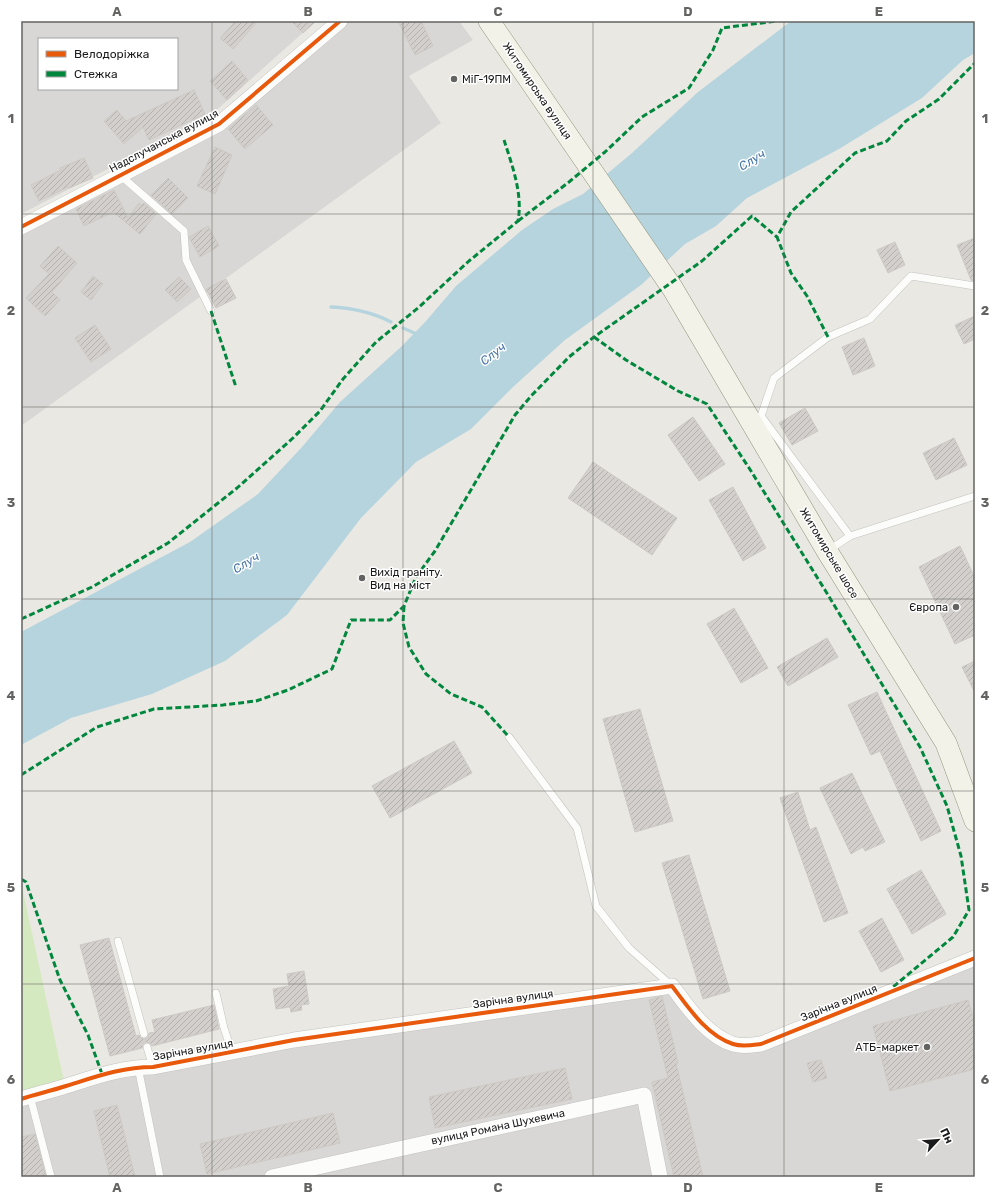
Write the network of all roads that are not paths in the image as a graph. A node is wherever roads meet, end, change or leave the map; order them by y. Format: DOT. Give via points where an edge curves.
graph roads {
  1 [pos="340,21"];
  2 [pos="489,21"];
  3 [pos="120,175"];
  4 [pos="21,227"];
  5 [pos="975,286"];
  6 [pos="673,289"];
  7 [pos="211,311"];
  8 [pos="975,496"];
  9 [pos="850,536"];
  10 [pos="827,551"];
  11 [pos="509,737"];
  12 [pos="975,821"];
  13 [pos="118,941"];
  14 [pos="975,958"];
  15 [pos="672,986"];
  16 [pos="216,992"];
  17 [pos="144,1034"];
  18 [pos="147,1047"];
  19 [pos="232,1052"];
  20 [pos="138,1067"];
  21 [pos="153,1067"];
  22 [pos="26,1097"];
  23 [pos="51,1177"];
  24 [pos="160,1177"];
  25 [pos="272,1177"];
  26 [pos="660,1177"];
  1 -- 3 [label="street, Надслучанська вулиця" via="219,124"];
  2 -- 6 [label="main road, Житомирська вулиця"];
  3 -- 4 [label="street, Надслучанська вулиця"];
  3 -- 7 [label="lane" via="184,231 186,260"];
  5 -- 9 [label="lane" via="911,276 870,319 828,338 774,378 761,416"];
  6 -- 10 [label="main road, Житомирське шосе"];
  8 -- 9 [label="lane"];
  9 -- 10 [label="lane"];
  10 -- 12 [label="main road, Житомирське шосе" via="946,743"];
  11 -- 15 [label="lane" via="577,828 596,906 629,948"];
  13 -- 17 [label="lane"];
  14 -- 15 [label="street, Зарічна вулиця" via="761,1044 746,1046 733,1044 709,1029"];
  15 -- 19 [label="street, Зарічна вулиця" via="294,1040"];
  16 -- 19 [label="lane"];
  18 -- 21 [label="lane"];
  19 -- 21 [label="street, Зарічна вулиця"];
  20 -- 21 [label="street, Зарічна вулиця"];
  20 -- 22 [label="street, Зарічна вулиця" via="102,1074"];
  20 -- 24 [label="lane"];
  22 -- 23 [label="lane"];
  25 -- 26 [label="street, вулиця Романа Шухевича" via="644,1096"];
}
